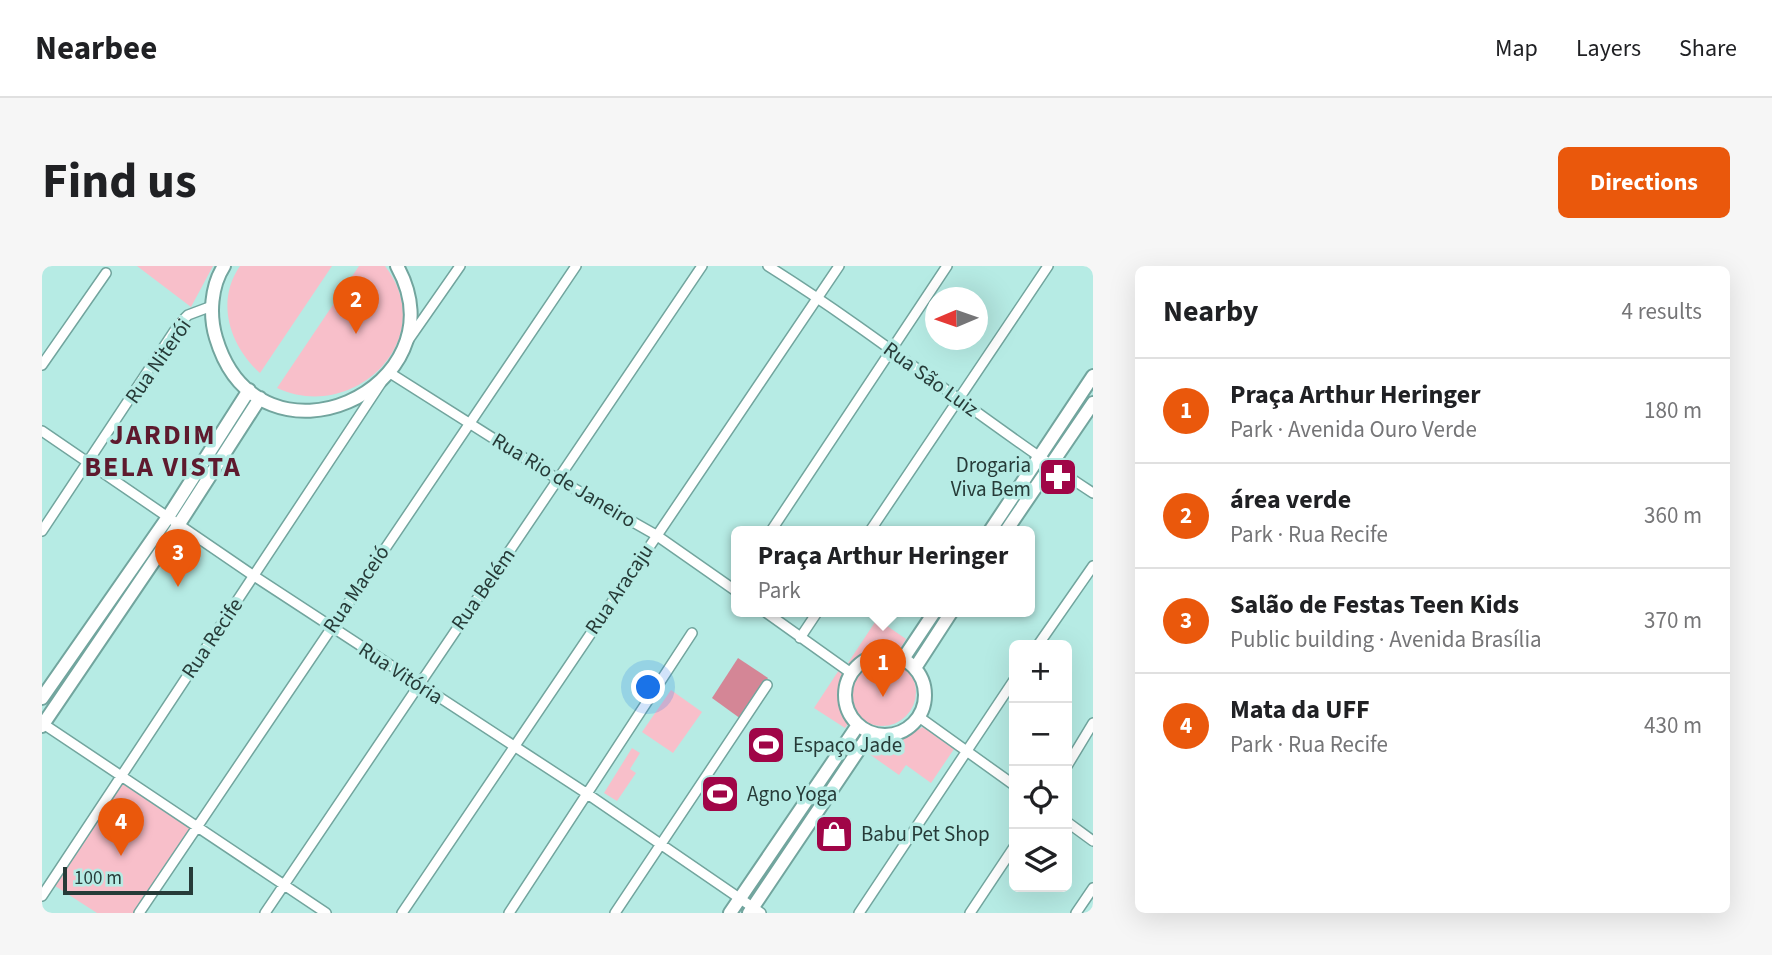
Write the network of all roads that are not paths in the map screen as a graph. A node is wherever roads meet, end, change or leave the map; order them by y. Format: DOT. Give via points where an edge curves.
graph roads {
  1 [pos="224,266"];
  2 [pos="397,266"];
  3 [pos="460,266"];
  4 [pos="576,266"];
  5 [pos="702,266"];
  6 [pos="768,266"];
  7 [pos="839,266"];
  8 [pos="947,266"];
  9 [pos="1048,266"];
  10 [pos="106,273"];
  11 [pos="818,297"];
  12 [pos="212,306"];
  13 [pos="404,345"];
  14 [pos="892,351"];
  15 [pos="42,365"];
  16 [pos="1093,376"];
  17 [pos="386,377"];
  18 [pos="254,394"];
  19 [pos="959,399"];
  20 [pos="1093,403"];
  21 [pos="469,421"];
  22 [pos="42,431"];
  23 [pos="1038,457"];
  24 [pos="89,465"];
  25 [pos="1051,466"];
  26 [pos="559,480"];
  27 [pos="1093,493"];
  28 [pos="174,521"];
  29 [pos="774,526"];
  30 [pos="873,526"];
  31 [pos="993,526"];
  32 [pos="1009,526"];
  33 [pos="42,531"];
  34 [pos="656,535"];
  35 [pos="1093,566"];
  36 [pos="254,576"];
  37 [pos="731,584"];
  38 [pos="772,617"];
  39 [pos="814,617"];
  40 [pos="931,617"];
  41 [pos="948,617"];
  42 [pos="331,626"];
  43 [pos="692,633"];
  44 [pos="800,638"];
  45 [pos="1041,640"];
  46 [pos="903,659"];
  47 [pos="915,668"];
  48 [pos="851,673"];
  49 [pos="418,684"];
  50 [pos="767,685"];
  51 [pos="1009,687"];
  52 [pos="42,698"];
  53 [pos="919,717"];
  54 [pos="1093,723"];
  55 [pos="42,724"];
  56 [pos="858,725"];
  57 [pos="870,733"];
  58 [pos="513,747"];
  59 [pos="965,751"];
  60 [pos="1072,758"];
  61 [pos="119,776"];
  62 [pos="1009,782"];
  63 [pos="586,793"];
  64 [pos="197,826"];
  65 [pos="1072,826"];
  66 [pos="1093,841"];
  67 [pos="660,842"];
  68 [pos="1009,854"];
  69 [pos="284,885"];
  70 [pos="1093,888"];
  71 [pos="42,895"];
  72 [pos="740,899"];
  73 [pos="754,911"];
  74 [pos="139,913"];
  75 [pos="265,913"];
  76 [pos="326,913"];
  77 [pos="402,913"];
  78 [pos="509,913"];
  79 [pos="615,913"];
  80 [pos="730,913"];
  81 [pos="859,913"];
  82 [pos="970,913"];
  83 [pos="1076,913"];
  1 -- 12 [label="street"];
  2 -- 13 [label="street" via="409,298"];
  3 -- 13 [label="street"];
  4 -- 21 [label="street, Rua Maceió"];
  5 -- 26 [label="street, Rua Belém"];
  6 -- 11 [label="street, Rua São Luiz"];
  7 -- 11 [label="street, Rua Aracaju"];
  8 -- 14 [label="street"];
  9 -- 19 [label="street"];
  10 -- 15 [label="street"];
  11 -- 14 [label="street, Rua São Luiz"];
  11 -- 34 [label="street, Rua Aracaju"];
  12 -- 18 [label="street" via="220,353 232,373"];
  12 -- 24 [label="street, Rua Niterói" via="199,309 179,324"];
  13 -- 17 [label="street"];
  14 -- 19 [label="street, Rua São Luiz"];
  14 -- 29 [label="street"];
  16 -- 23 [label="street"];
  17 -- 18 [label="street" via="356,401 324,411 291,410"];
  17 -- 21 [label="street, Rua Rio de Janeiro"];
  17 -- 36 [label="street, Rua Recife"];
  18 -- 28 [label="street"];
  19 -- 23 [label="street, Rua São Luiz"];
  19 -- 30 [label="street"];
  20 -- 25 [label="street"];
  21 -- 26 [label="street, Rua Rio de Janeiro"];
  21 -- 42 [label="street, Rua Maceió"];
  22 -- 24 [label="street, Rua Vitória"];
  23 -- 25 [label="street, Rua São Luiz"];
  23 -- 31 [label="street"];
  24 -- 28 [label="street, Rua Vitória"];
  24 -- 33 [label="street, Rua Niterói"];
  25 -- 27 [label="street, Rua São Luiz"];
  25 -- 32 [label="street"];
  26 -- 34 [label="street, Rua Rio de Janeiro"];
  26 -- 49 [label="street, Rua Belém"];
  28 -- 36 [label="street, Rua Vitória"];
  28 -- 52 [label="street"];
  28 -- 55 [label="street"];
  34 -- 37 [label="street, Rua Rio de Janeiro"];
  34 -- 58 [label="street, Rua Aracaju"];
  35 -- 45 [label="street"];
  36 -- 42 [label="street, Rua Vitória"];
  36 -- 61 [label="street, Rua Recife"];
  38 -- 44 [label="street"];
  39 -- 44 [label="street"];
  40 -- 46 [label="street"];
  41 -- 47 [label="street"];
  42 -- 49 [label="street, Rua Vitória"];
  42 -- 64 [label="street, Rua Maceió"];
  43 -- 63 [label="street"];
  44 -- 48 [label="street"];
  46 -- 47 [label="street"];
  46 -- 48 [label="street" via="878,655"];
  47 -- 53 [label="street" via="925,697"];
  48 -- 56 [label="street" via="844,694"];
  49 -- 58 [label="street, Rua Vitória"];
  49 -- 69 [label="street, Rua Belém"];
  50 -- 67 [label="street"];
  51 -- 59 [label="street"];
  53 -- 57 [label="street" via="912,726 892,735"];
  53 -- 59 [label="street"];
  54 -- 60 [label="street"];
  55 -- 61 [label="street"];
  56 -- 57 [label="street"];
  56 -- 72 [label="street"];
  57 -- 73 [label="street"];
  58 -- 63 [label="street, Rua Vitória"];
  58 -- 77 [label="street, Rua Aracaju"];
  59 -- 62 [label="street"];
  59 -- 81 [label="street"];
  61 -- 64 [label="street"];
  61 -- 71 [label="street, Rua Recife"];
  63 -- 67 [label="street, Rua Vitória"];
  63 -- 78 [label="street"];
  64 -- 69 [label="street"];
  64 -- 74 [label="street, Rua Maceió"];
  65 -- 66 [label="street"];
  67 -- 72 [label="street, Rua Vitória"];
  67 -- 79 [label="street"];
  68 -- 82 [label="street"];
  69 -- 75 [label="street, Rua Belém"];
  69 -- 76 [label="street"];
  70 -- 83 [label="street"];
  72 -- 73 [label="street, Rua Vitória"];
  72 -- 80 [label="street"];
}
